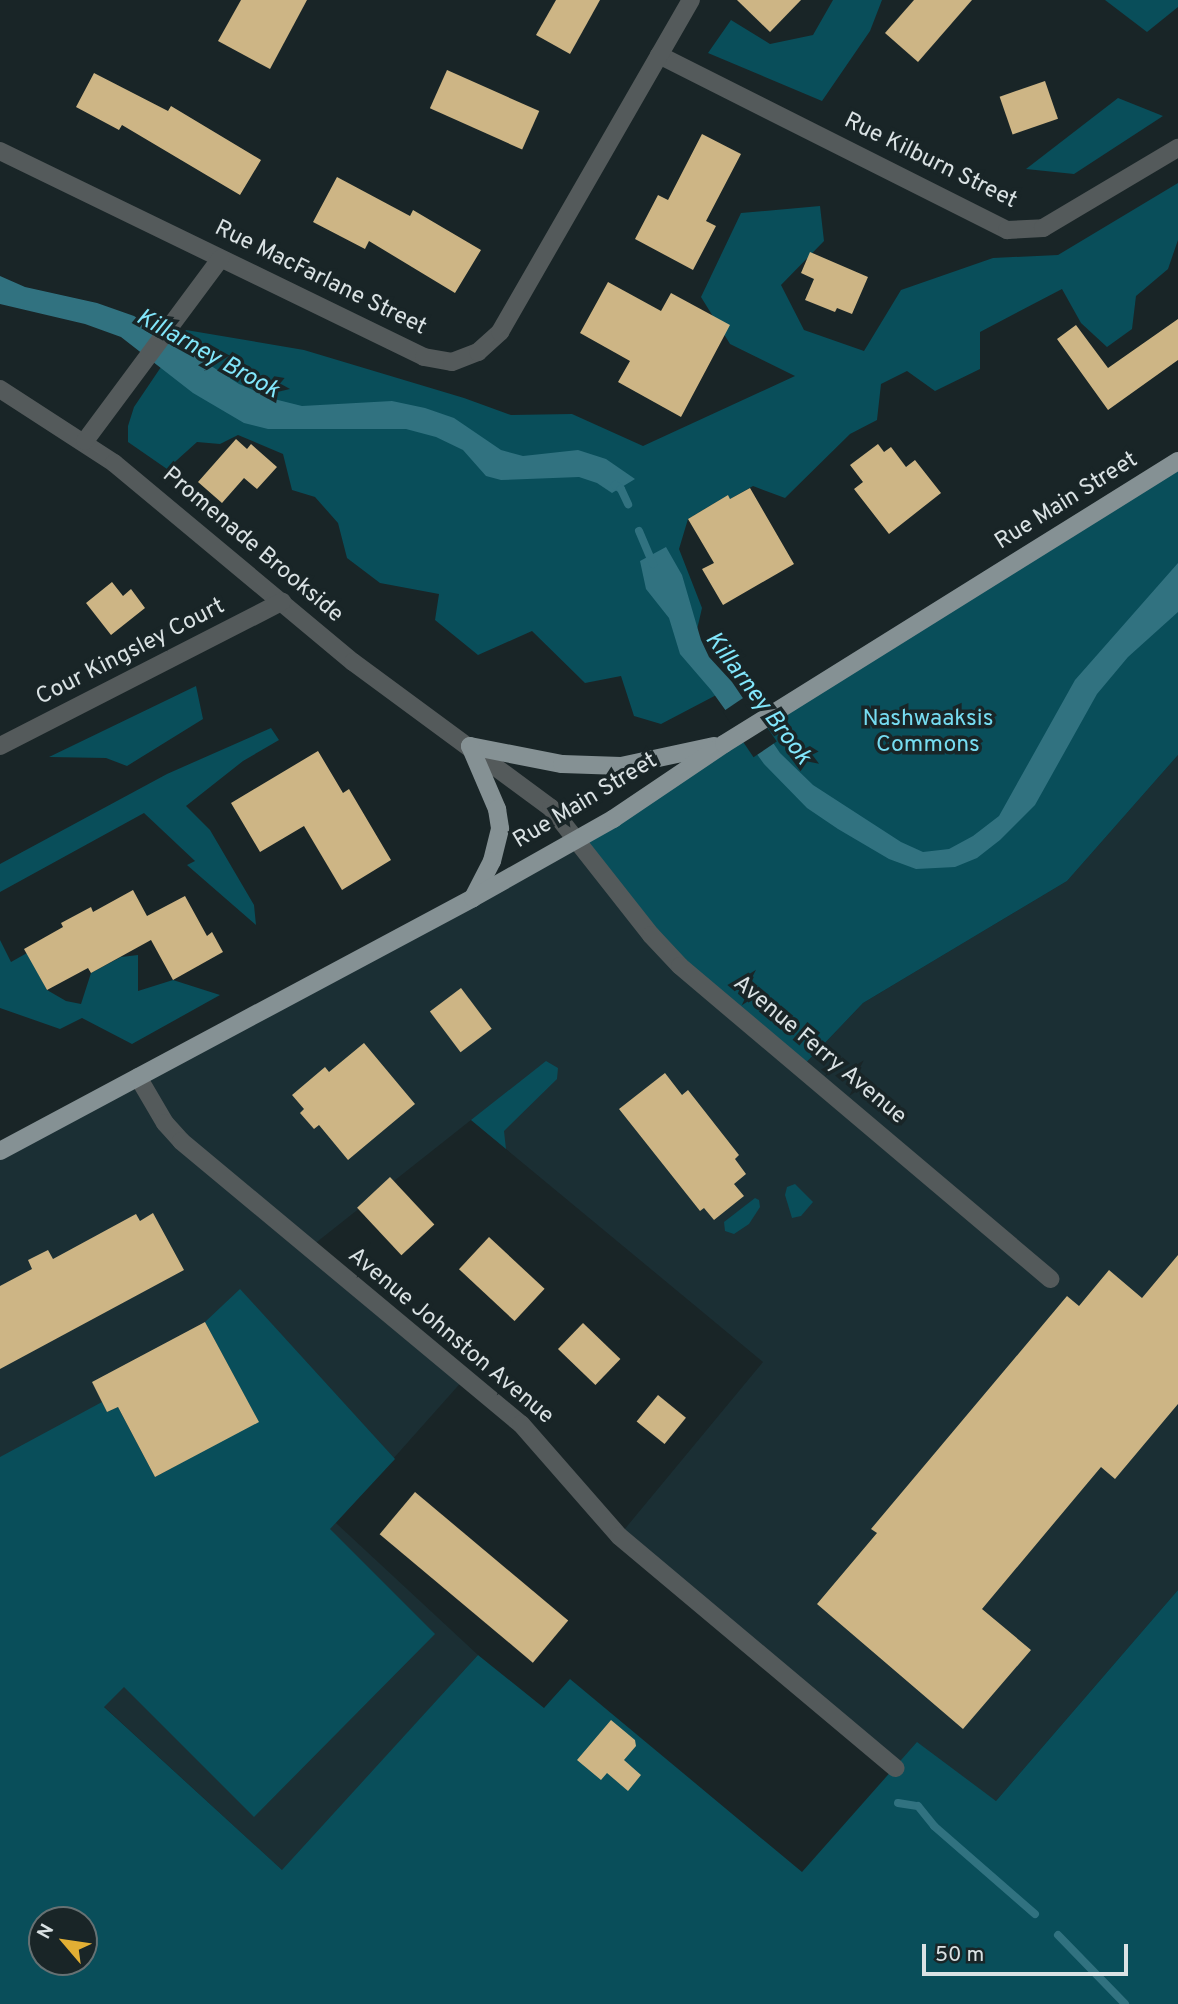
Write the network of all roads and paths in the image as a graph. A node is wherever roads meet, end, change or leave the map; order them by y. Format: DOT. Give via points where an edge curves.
graph roads {
  1 [pos="691,0"];
  2 [pos="659,55"];
  3 [pos="1178,148"];
  4 [pos="0,151"];
  5 [pos="220,259"];
  6 [pos="0,389"];
  7 [pos="85,441"];
  8 [pos="1178,461"];
  9 [pos="282,602"];
  10 [pos="724,744"];
  11 [pos="0,746"];
  12 [pos="470,746"];
  13 [pos="576,840"];
  14 [pos="473,898"];
  15 [pos="138,1077"];
  16 [pos="0,1151"];
  17 [pos="1051,1279"];
  18 [pos="895,1768"];
  1 -- 2 [label="street, Rue MacFarlane Street"];
  2 -- 3 [label="street, Rue Kilburn Street" via="1007,230 1043,228"];
  2 -- 5 [label="street, Rue MacFarlane Street" via="499,332 478,352 452,362 424,356"];
  4 -- 5 [label="street, Rue MacFarlane Street"];
  5 -- 7 [label="street"];
  6 -- 7 [label="street, Promenade Brookside"];
  7 -- 9 [label="street, Promenade Brookside"];
  8 -- 10 [label="main road, Rue Main Street"];
  9 -- 11 [label="street, Cour Kingsley Court"];
  9 -- 12 [label="street, Promenade Brookside" via="353,662"];
  10 -- 12 [label="main road" via="621,766 562,764"];
  10 -- 13 [label="main road, Rue Main Street"];
  12 -- 13 [label="street, Promenade Brookside" via="551,808"];
  12 -- 14 [label="main road" via="500,829 492,861"];
  13 -- 14 [label="main road, Rue Main Street"];
  13 -- 17 [label="street, Avenue Ferry Avenue" via="680,965"];
  14 -- 15 [label="main road, Rue Main Street"];
  15 -- 16 [label="main road, Rue Main Street"];
  15 -- 18 [label="street, Avenue Johnston Avenue" via="181,1141 521,1424 619,1536"];
}
